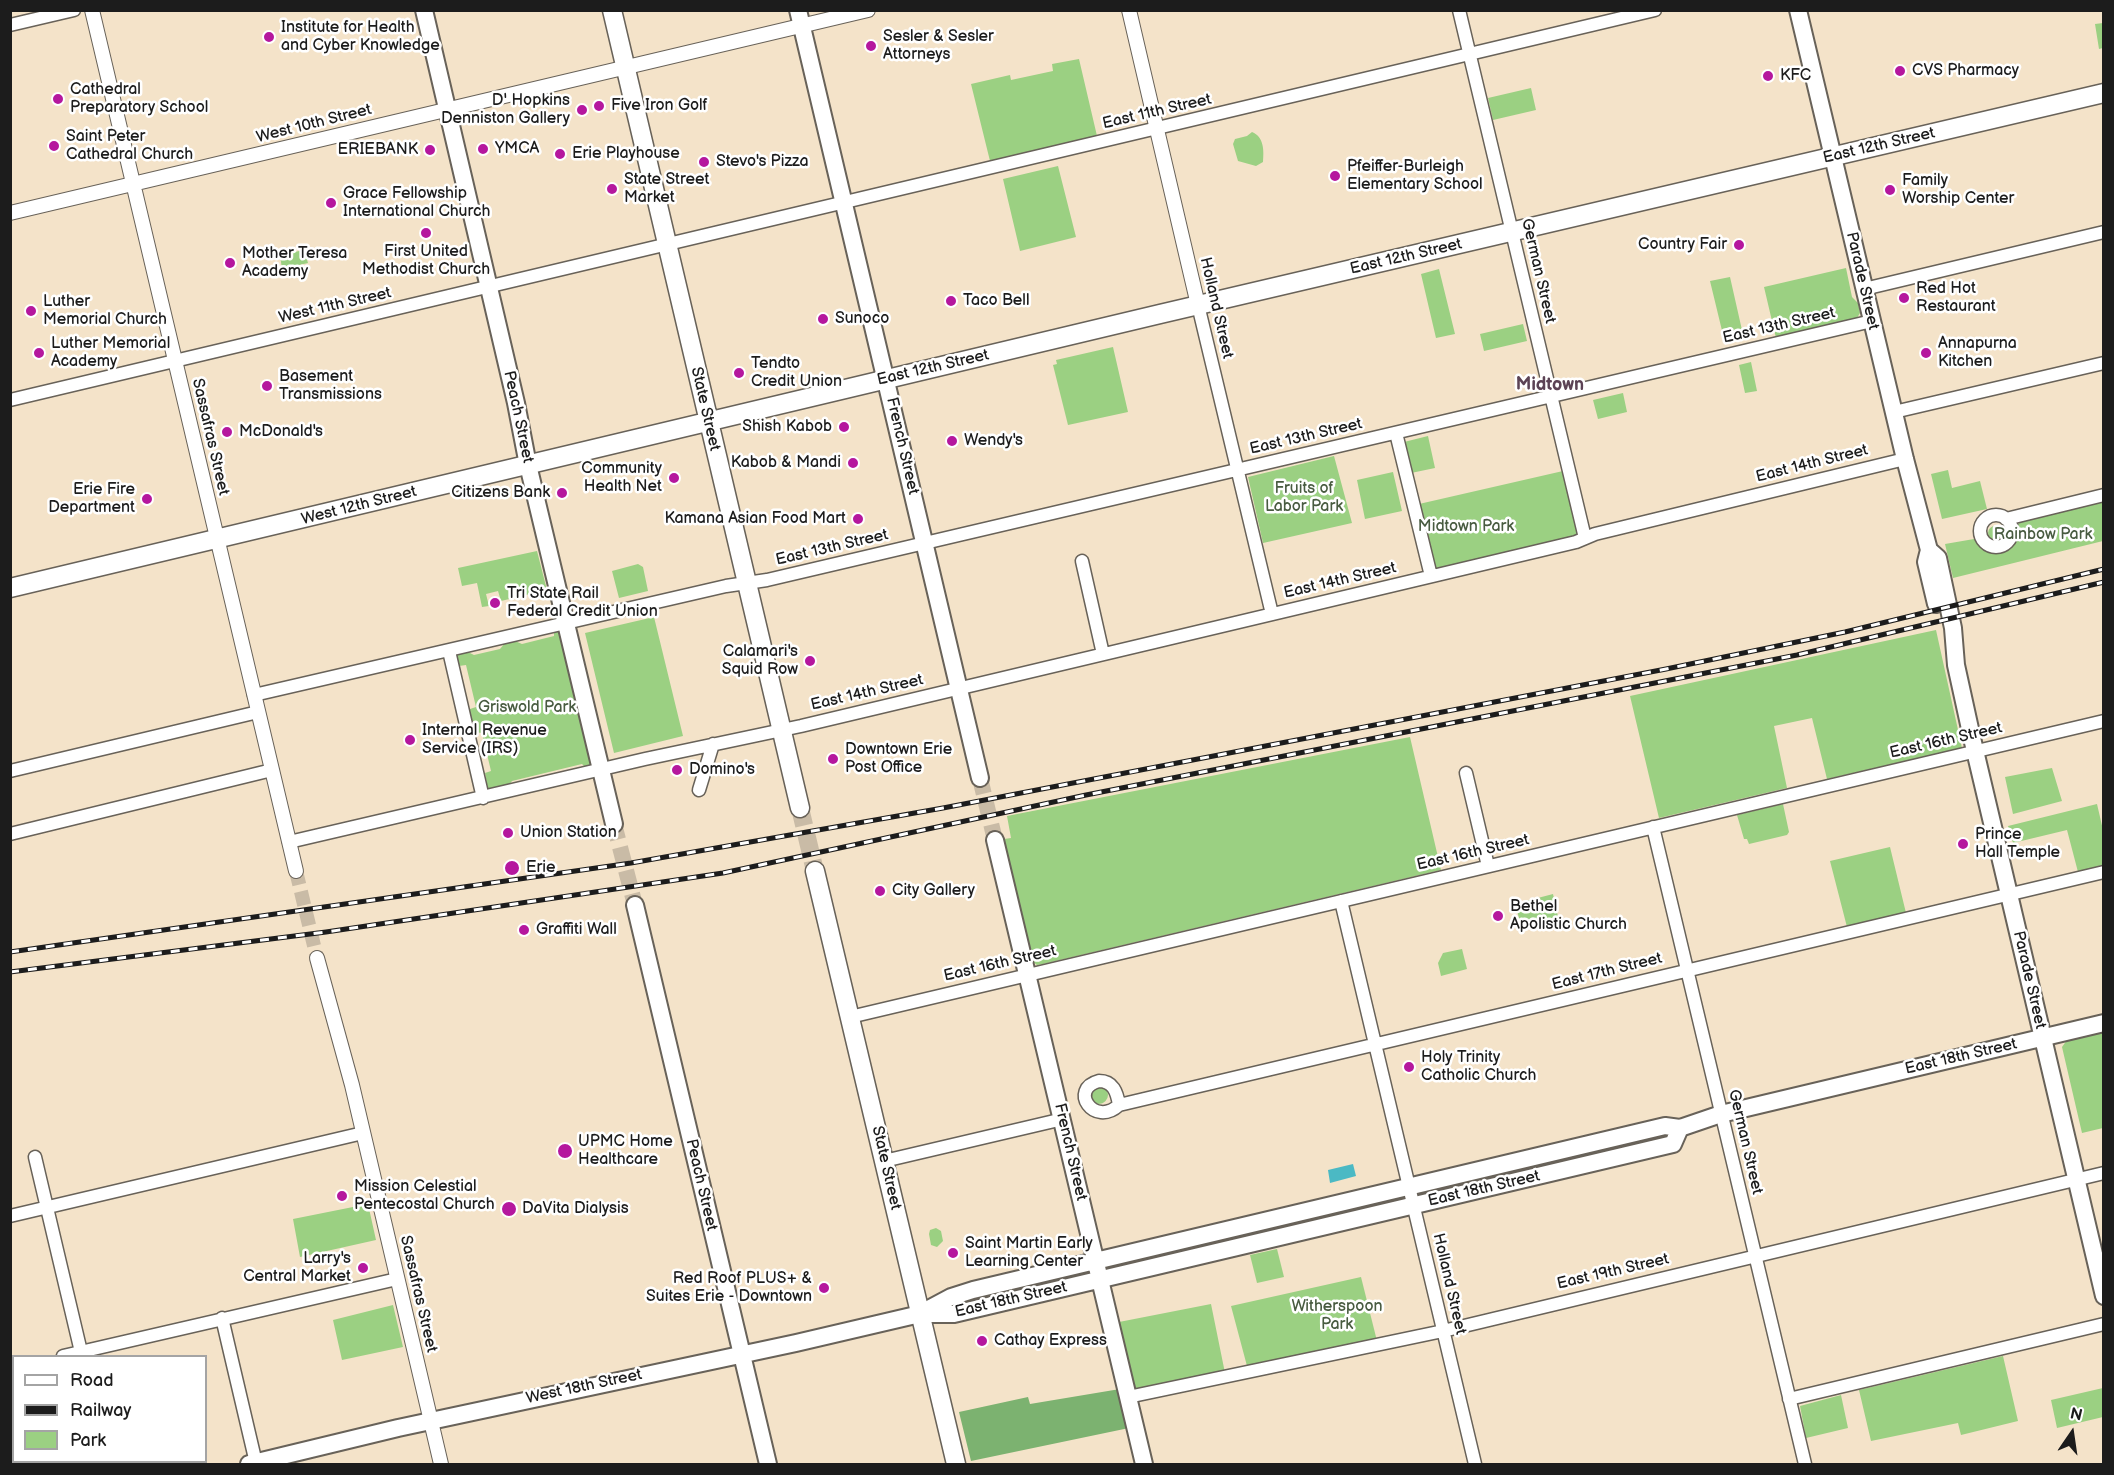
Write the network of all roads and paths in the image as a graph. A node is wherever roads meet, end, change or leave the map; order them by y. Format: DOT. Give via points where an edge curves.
graph roads {
  1 [pos="74,10"];
  2 [pos="92,10"];
  3 [pos="424,10"];
  4 [pos="612,10"];
  5 [pos="868,10"];
  6 [pos="1129,10"];
  7 [pos="1459,10"];
  8 [pos="1655,10"];
  9 [pos="1798,10"];
  10 [pos="800,18"];
  11 [pos="10,25"];
  12 [pos="1469,54"];
  13 [pos="625,67"];
  14 [pos="2103,93"];
  15 [pos="447,109"];
  16 [pos="1157,129"];
  17 [pos="1833,157"];
  18 [pos="134,184"];
  19 [pos="845,203"];
  20 [pos="10,213"];
  21 [pos="2103,232"];
  22 [pos="1512,233"];
  23 [pos="666,245"];
  24 [pos="488,288"];
  25 [pos="1864,289"];
  26 [pos="1198,305"];
  27 [pos="1872,321"];
  28 [pos="175,360"];
  29 [pos="2103,363"];
  30 [pos="886,379"];
  31 [pos="1551,396"];
  32 [pos="10,400"];
  33 [pos="1894,412"];
  34 [pos="708,422"];
  35 [pos="1396,433"];
  36 [pos="1905,459"];
  37 [pos="528,465"];
  38 [pos="1237,470"];
  39 [pos="2103,495"];
  40 [pos="2006,519"];
  41 [pos="1585,538"];
  42 [pos="217,540"];
  43 [pos="925,543"];
  44 [pos="1082,561"];
  45 [pos="1431,576"];
  46 [pos="746,583"];
  47 [pos="10,588"];
  48 [pos="1272,614"];
  49 [pos="566,623"];
  50 [pos="449,651"];
  51 [pos="1103,654"];
  52 [pos="959,688"];
  53 [pos="254,695"];
  54 [pos="258,712"];
  55 [pos="2103,721"];
  56 [pos="781,730"];
  57 [pos="713,744"];
  58 [pos="1975,751"];
  59 [pos="601,769"];
  60 [pos="272,770"];
  61 [pos="10,771"];
  62 [pos="1466,773"];
  63 [pos="980,778"];
  64 [pos="699,790"];
  65 [pos="483,798"];
  66 [pos="800,808"];
  67 [pos="614,824"];
  68 [pos="1653,827"];
  69 [pos="10,834"];
  70 [pos="995,840"];
  71 [pos="289,842"];
  72 [pos="1488,866"];
  73 [pos="296,871"];
  74 [pos="815,871"];
  75 [pos="2103,872"];
  76 [pos="2009,894"];
  77 [pos="1341,901"];
  78 [pos="635,905"];
  79 [pos="317,958"];
  80 [pos="1687,969"];
  81 [pos="1028,975"];
  82 [pos="850,1017"];
  83 [pos="2103,1023"];
  84 [pos="2042,1038"];
  85 [pos="1376,1044"];
  86 [pos="1119,1105"];
  87 [pos="1722,1114"];
  88 [pos="1063,1119"];
  89 [pos="1680,1128"];
  90 [pos="363,1133"];
  91 [pos="35,1157"];
  92 [pos="884,1161"];
  93 [pos="2103,1173"];
  94 [pos="2076,1180"];
  95 [pos="1409,1186"];
  96 [pos="1413,1206"];
  97 [pos="46,1207"];
  98 [pos="10,1216"];
  99 [pos="1755,1256"];
  100 [pos="1096,1260"];
  101 [pos="397,1279"];
  102 [pos="1100,1280"];
  103 [pos="2103,1296"];
  104 [pos="920,1314"];
  105 [pos="222,1318"];
  106 [pos="2103,1324"];
  107 [pos="1443,1331"];
  108 [pos="741,1353"];
  109 [pos="81,1354"];
  110 [pos="1128,1397"];
  111 [pos="1789,1399"];
  112 [pos="431,1421"];
  113 [pos="253,1464"];
  114 [pos="441,1464"];
  115 [pos="768,1464"];
  116 [pos="956,1464"];
  117 [pos="1144,1464"];
  118 [pos="1475,1464"];
  119 [pos="1805,1464"];
  1 -- 11 [label="street"];
  2 -- 18 [label="street, Sassafras Street"];
  3 -- 15 [label="main road, Peach Street"];
  4 -- 13 [label="main road, State Street"];
  5 -- 10 [label="street, West 10th Street"];
  6 -- 16 [label="street, Holland Street"];
  7 -- 12 [label="street, German Street"];
  8 -- 12 [label="street, East 11th Street"];
  9 -- 17 [label="main road, Parade Street"];
  10 -- 13 [label="street, West 10th Street"];
  10 -- 19 [label="main road, French Street"];
  12 -- 16 [label="street, East 11th Street"];
  12 -- 22 [label="street, German Street"];
  13 -- 15 [label="street, West 10th Street"];
  13 -- 23 [label="main road, State Street"];
  14 -- 17 [label="main road, East 12th Street"];
  15 -- 18 [label="street, West 10th Street"];
  15 -- 24 [label="main road, Peach Street"];
  16 -- 19 [label="street, East 11th Street"];
  16 -- 26 [label="street, Holland Street"];
  17 -- 22 [label="main road, East 12th Street"];
  17 -- 25 [label="main road, Parade Street"];
  18 -- 20 [label="street, West 10th Street"];
  18 -- 28 [label="street, Sassafras Street"];
  19 -- 23 [label="street, East 11th Street"];
  19 -- 30 [label="main road, French Street"];
  21 -- 25 [label="street"];
  22 -- 26 [label="main road, East 12th Street"];
  22 -- 31 [label="street, German Street"];
  23 -- 24 [label="street, West 11th Street"];
  23 -- 34 [label="main road, State Street"];
  24 -- 28 [label="street, West 11th Street"];
  24 -- 37 [label="main road, Peach Street"];
  25 -- 27 [label="main road, Parade Street"];
  26 -- 30 [label="main road, East 12th Street"];
  26 -- 38 [label="street, Holland Street"];
  27 -- 31 [label="street, East 13th Street"];
  27 -- 33 [label="main road, Parade Street"];
  28 -- 32 [label="street, West 11th Street"];
  28 -- 42 [label="street, Sassafras Street"];
  29 -- 33 [label="street"];
  30 -- 34 [label="main road, East 12th Street"];
  30 -- 43 [label="main road, French Street"];
  31 -- 35 [label="street, East 13th Street"];
  31 -- 41 [label="street, German Street"];
  33 -- 36 [label="main road, Parade Street"];
  34 -- 37 [label="main road, West 12th Street"];
  34 -- 46 [label="main road, State Street"];
  35 -- 38 [label="street, East 13th Street"];
  35 -- 45 [label="street"];
  36 -- 41 [label="street, East 14th Street"];
  36 -- 58 [label="main road, Parade Street" via="1929,550 1938,558"];
  37 -- 42 [label="main road, West 12th Street"];
  37 -- 49 [label="main road, Peach Street"];
  38 -- 43 [label="street, East 13th Street"];
  38 -- 48 [label="street, Holland Street"];
  39 -- 40 [label="street"];
  41 -- 45 [label="street, East 14th Street"];
  42 -- 47 [label="main road, West 12th Street"];
  42 -- 53 [label="street, Sassafras Street"];
  43 -- 46 [label="street, East 13th Street"];
  43 -- 52 [label="main road, French Street"];
  44 -- 51 [label="street"];
  45 -- 48 [label="street, East 14th Street"];
  46 -- 49 [label="street, East 13th Street"];
  46 -- 56 [label="main road, State Street"];
  48 -- 51 [label="street, East 14th Street"];
  49 -- 50 [label="street, East 13th Street"];
  49 -- 59 [label="main road, Peach Street"];
  50 -- 53 [label="street, East 13th Street"];
  50 -- 65 [label="street"];
  51 -- 52 [label="street, East 14th Street"];
  52 -- 56 [label="street, East 14th Street"];
  52 -- 63 [label="main road, French Street"];
  53 -- 54 [label="street, Sassafras Street"];
  54 -- 60 [label="street, Sassafras Street"];
  54 -- 61 [label="street"];
  55 -- 58 [label="street, East 16th Street"];
  56 -- 57 [label="street, East 14th Street"];
  56 -- 66 [label="main road, State Street"];
  57 -- 59 [label="street, East 14th Street"];
  57 -- 64 [label="street"];
  58 -- 68 [label="street, East 16th Street"];
  58 -- 76 [label="main road, Parade Street"];
  59 -- 65 [label="street, East 14th Street"];
  59 -- 67 [label="main road, Peach Street"];
  60 -- 69 [label="street"];
  60 -- 71 [label="street, Sassafras Street"];
  62 -- 72 [label="street"];
  65 -- 71 [label="street, East 14th Street"];
  68 -- 72 [label="street, East 16th Street"];
  68 -- 80 [label="street, German Street"];
  70 -- 81 [label="main road, French Street"];
  71 -- 73 [label="street, Sassafras Street"];
  72 -- 77 [label="street, East 16th Street"];
  74 -- 82 [label="main road, State Street"];
  75 -- 76 [label="street, East 17th Street"];
  76 -- 80 [label="street, East 17th Street"];
  76 -- 84 [label="main road, Parade Street"];
  77 -- 81 [label="street, East 16th Street"];
  77 -- 85 [label="street, Holland Street"];
  78 -- 108 [label="main road, Peach Street"];
  79 -- 90 [label="street, Sassafras Street"];
  80 -- 85 [label="street, East 17th Street"];
  80 -- 87 [label="street, German Street"];
  81 -- 82 [label="street, East 16th Street"];
  81 -- 88 [label="main road, French Street"];
  82 -- 92 [label="main road, State Street"];
  83 -- 84 [label="main road, East 18th Street"];
  84 -- 87 [label="main road, East 18th Street"];
  84 -- 94 [label="main road, Parade Street"];
  85 -- 86 [label="street, East 17th Street"];
  85 -- 95 [label="street, Holland Street"];
  87 -- 89 [label="main road, East 18th Street"];
  87 -- 99 [label="street, German Street"];
  88 -- 92 [label="street"];
  88 -- 100 [label="main road, French Street"];
  89 -- 95 [label="main road, East 18th Street" via="1665,1126"];
  89 -- 96 [label="main road, East 18th Street" via="1673,1144"];
  90 -- 97 [label="street"];
  90 -- 101 [label="street, Sassafras Street"];
  91 -- 97 [label="street"];
  92 -- 104 [label="main road, State Street"];
  93 -- 94 [label="street, East 19th Street"];
  94 -- 99 [label="street, East 19th Street"];
  94 -- 103 [label="main road, Parade Street"];
  95 -- 96 [label="street, Holland Street"];
  95 -- 100 [label="main road, East 18th Street"];
  96 -- 102 [label="main road, East 18th Street"];
  96 -- 107 [label="street, Holland Street"];
  97 -- 98 [label="street"];
  97 -- 109 [label="street"];
  99 -- 107 [label="street, East 19th Street"];
  99 -- 111 [label="street, German Street"];
  100 -- 102 [label="main road, French Street"];
  100 -- 104 [label="main road, East 18th Street" via="973,1290"];
  101 -- 105 [label="street"];
  101 -- 112 [label="street, Sassafras Street"];
  102 -- 104 [label="main road, East 18th Street" via="954,1314"];
  102 -- 110 [label="main road, French Street"];
  104 -- 108 [label="main road, West 18th Street"];
  104 -- 116 [label="main road, State Street"];
  105 -- 109 [label="street"];
  105 -- 113 [label="street"];
  106 -- 111 [label="street"];
  107 -- 110 [label="street, East 19th Street"];
  107 -- 118 [label="street, Holland Street"];
  108 -- 112 [label="main road, West 18th Street"];
  108 -- 115 [label="main road, Peach Street"];
  110 -- 117 [label="main road, French Street"];
  111 -- 119 [label="street, German Street"];
  112 -- 113 [label="main road, West 18th Street"];
  112 -- 114 [label="street, Sassafras Street"];
}
